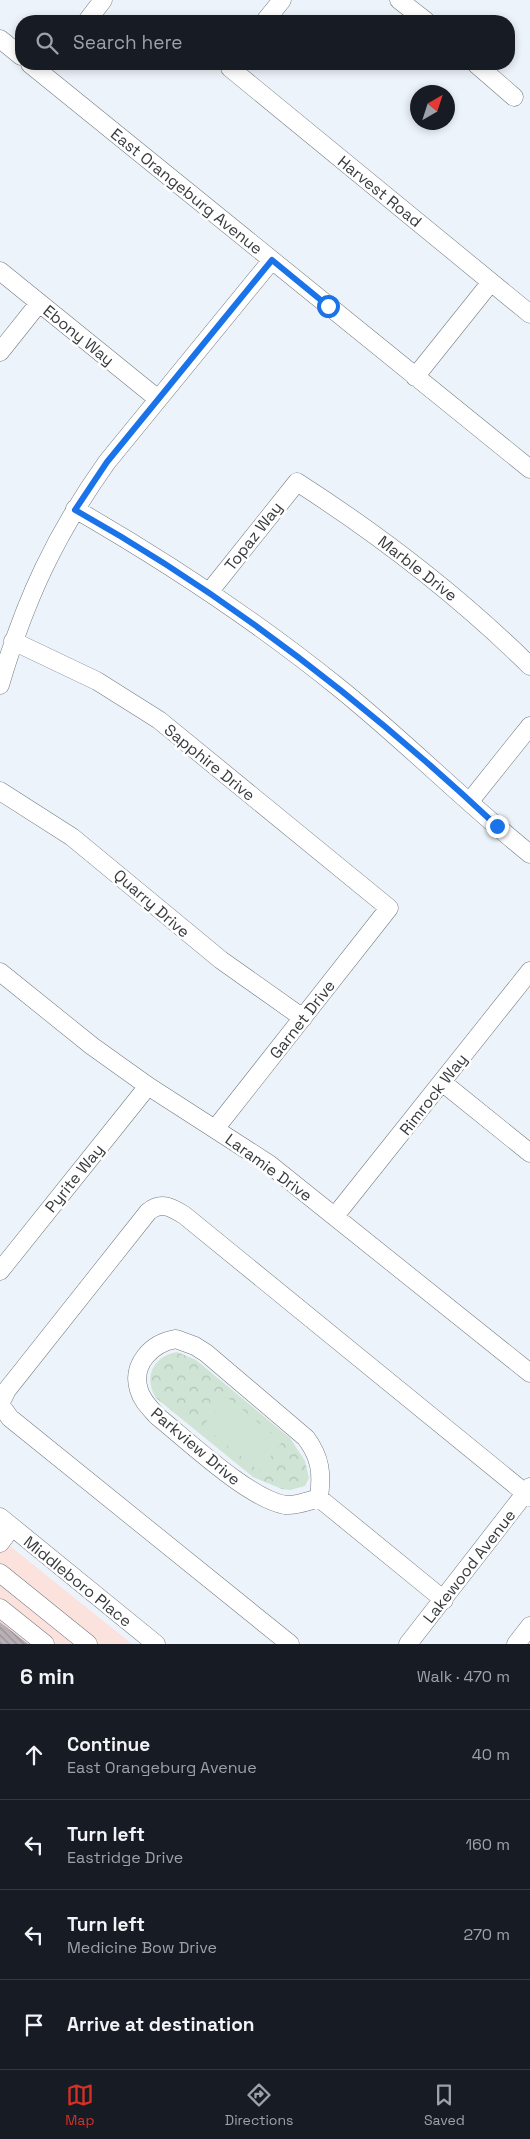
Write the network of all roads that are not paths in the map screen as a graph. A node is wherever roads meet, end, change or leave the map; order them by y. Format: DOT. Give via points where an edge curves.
graph roads {
  1 [pos="103,0"];
  2 [pos="282,0"];
  3 [pos="399,0"];
  4 [pos="92,15"];
  5 [pos="271,15"];
  6 [pos="418,15"];
  7 [pos="0,39"];
  8 [pos="15,51"];
  9 [pos="49,70"];
  10 [pos="236,70"];
  11 [pos="483,70"];
  12 [pos="514,97"];
  13 [pos="272,260"];
  14 [pos="0,271"];
  15 [pos="492,282"];
  16 [pos="39,303"];
  17 [pos="530,314"];
  18 [pos="0,352"];
  19 [pos="415,377"];
  20 [pos="158,399"];
  21 [pos="530,469"];
  22 [pos="297,482"];
  23 [pos="75,510"];
  24 [pos="210,591"];
  25 [pos="13,641"];
  26 [pos="530,666"];
  27 [pos="0,685"];
  28 [pos="530,726"];
  29 [pos="0,792"];
  30 [pos="470,801"];
  31 [pos="530,854"];
  32 [pos="389,908"];
  33 [pos="530,970"];
  34 [pos="0,972"];
  35 [pos="302,1018"];
  36 [pos="442,1082"];
  37 [pos="148,1086"];
  38 [pos="215,1129"];
  39 [pos="530,1153"];
  40 [pos="335,1216"];
  41 [pos="0,1271"];
  42 [pos="530,1373"];
  43 [pos="528,1492"];
  44 [pos="319,1498"];
  45 [pos="6,1522"];
  46 [pos="0,1543"];
  47 [pos="0,1573"];
  48 [pos="444,1600"];
  49 [pos="0,1608"];
  50 [pos="530,1626"];
  51 [pos="45,1644"];
  52 [pos="88,1644"];
  53 [pos="156,1644"];
  54 [pos="290,1644"];
  55 [pos="408,1644"];
  56 [pos="516,1644"];
  1 -- 4 [label="street"];
  2 -- 5 [label="street"];
  3 -- 6 [label="street"];
  7 -- 8 [label="street"];
  9 -- 13 [label="street, East Orangeburg Avenue"];
  10 -- 15 [label="street, Harvest Road"];
  11 -- 12 [label="street"];
  13 -- 19 [label="street, East Orangeburg Avenue"];
  13 -- 20 [label="street"];
  14 -- 16 [label="street, Ebony Way"];
  15 -- 17 [label="street, Harvest Road"];
  15 -- 19 [label="street"];
  16 -- 18 [label="street"];
  16 -- 20 [label="street, Ebony Way"];
  19 -- 21 [label="street, East Orangeburg Avenue"];
  20 -- 23 [label="street" via="107,462"];
  22 -- 24 [label="street, Topaz Way"];
  22 -- 26 [label="street, Marble Drive" via="405,556"];
  23 -- 24 [label="street"];
  23 -- 25 [label="street" via="42,568"];
  24 -- 30 [label="street" via="339,687"];
  25 -- 27 [label="street"];
  25 -- 32 [label="street, Sapphire Drive" via="97,681 159,720"];
  28 -- 30 [label="street"];
  29 -- 35 [label="street, Quarry Drive" via="72,837 213,954"];
  30 -- 31 [label="street"];
  32 -- 35 [label="street, Garnet Drive"];
  33 -- 36 [label="street, Rimrock Way"];
  34 -- 37 [label="street, Laramie Drive"];
  35 -- 38 [label="street, Garnet Drive"];
  36 -- 39 [label="street"];
  36 -- 40 [label="street, Rimrock Way"];
  37 -- 38 [label="street, Laramie Drive"];
  37 -- 41 [label="street, Pyrite Way"];
  38 -- 40 [label="street, Laramie Drive" via="269,1164"];
  40 -- 42 [label="street, Laramie Drive"];
  43 -- 48 [label="street, Lakewood Avenue"];
  43 -- 54 [label="street" via="184,1215 163,1205 154,1207 7,1390 0,1404 10,1418"];
  44 -- 44 [label="street, Parkview Drive" via="320,1464 306,1438 206,1353 176,1339 158,1344 144,1356 138,1373 139,1391 157,1416 245,1487 266,1498 295,1505"];
  44 -- 48 [label="street"];
  45 -- 46 [label="street"];
  45 -- 53 [label="street, Middleboro Place"];
  47 -- 52 [label="street"];
  48 -- 55 [label="street, Lakewood Avenue"];
  49 -- 51 [label="street"];
  50 -- 56 [label="street"];
}
